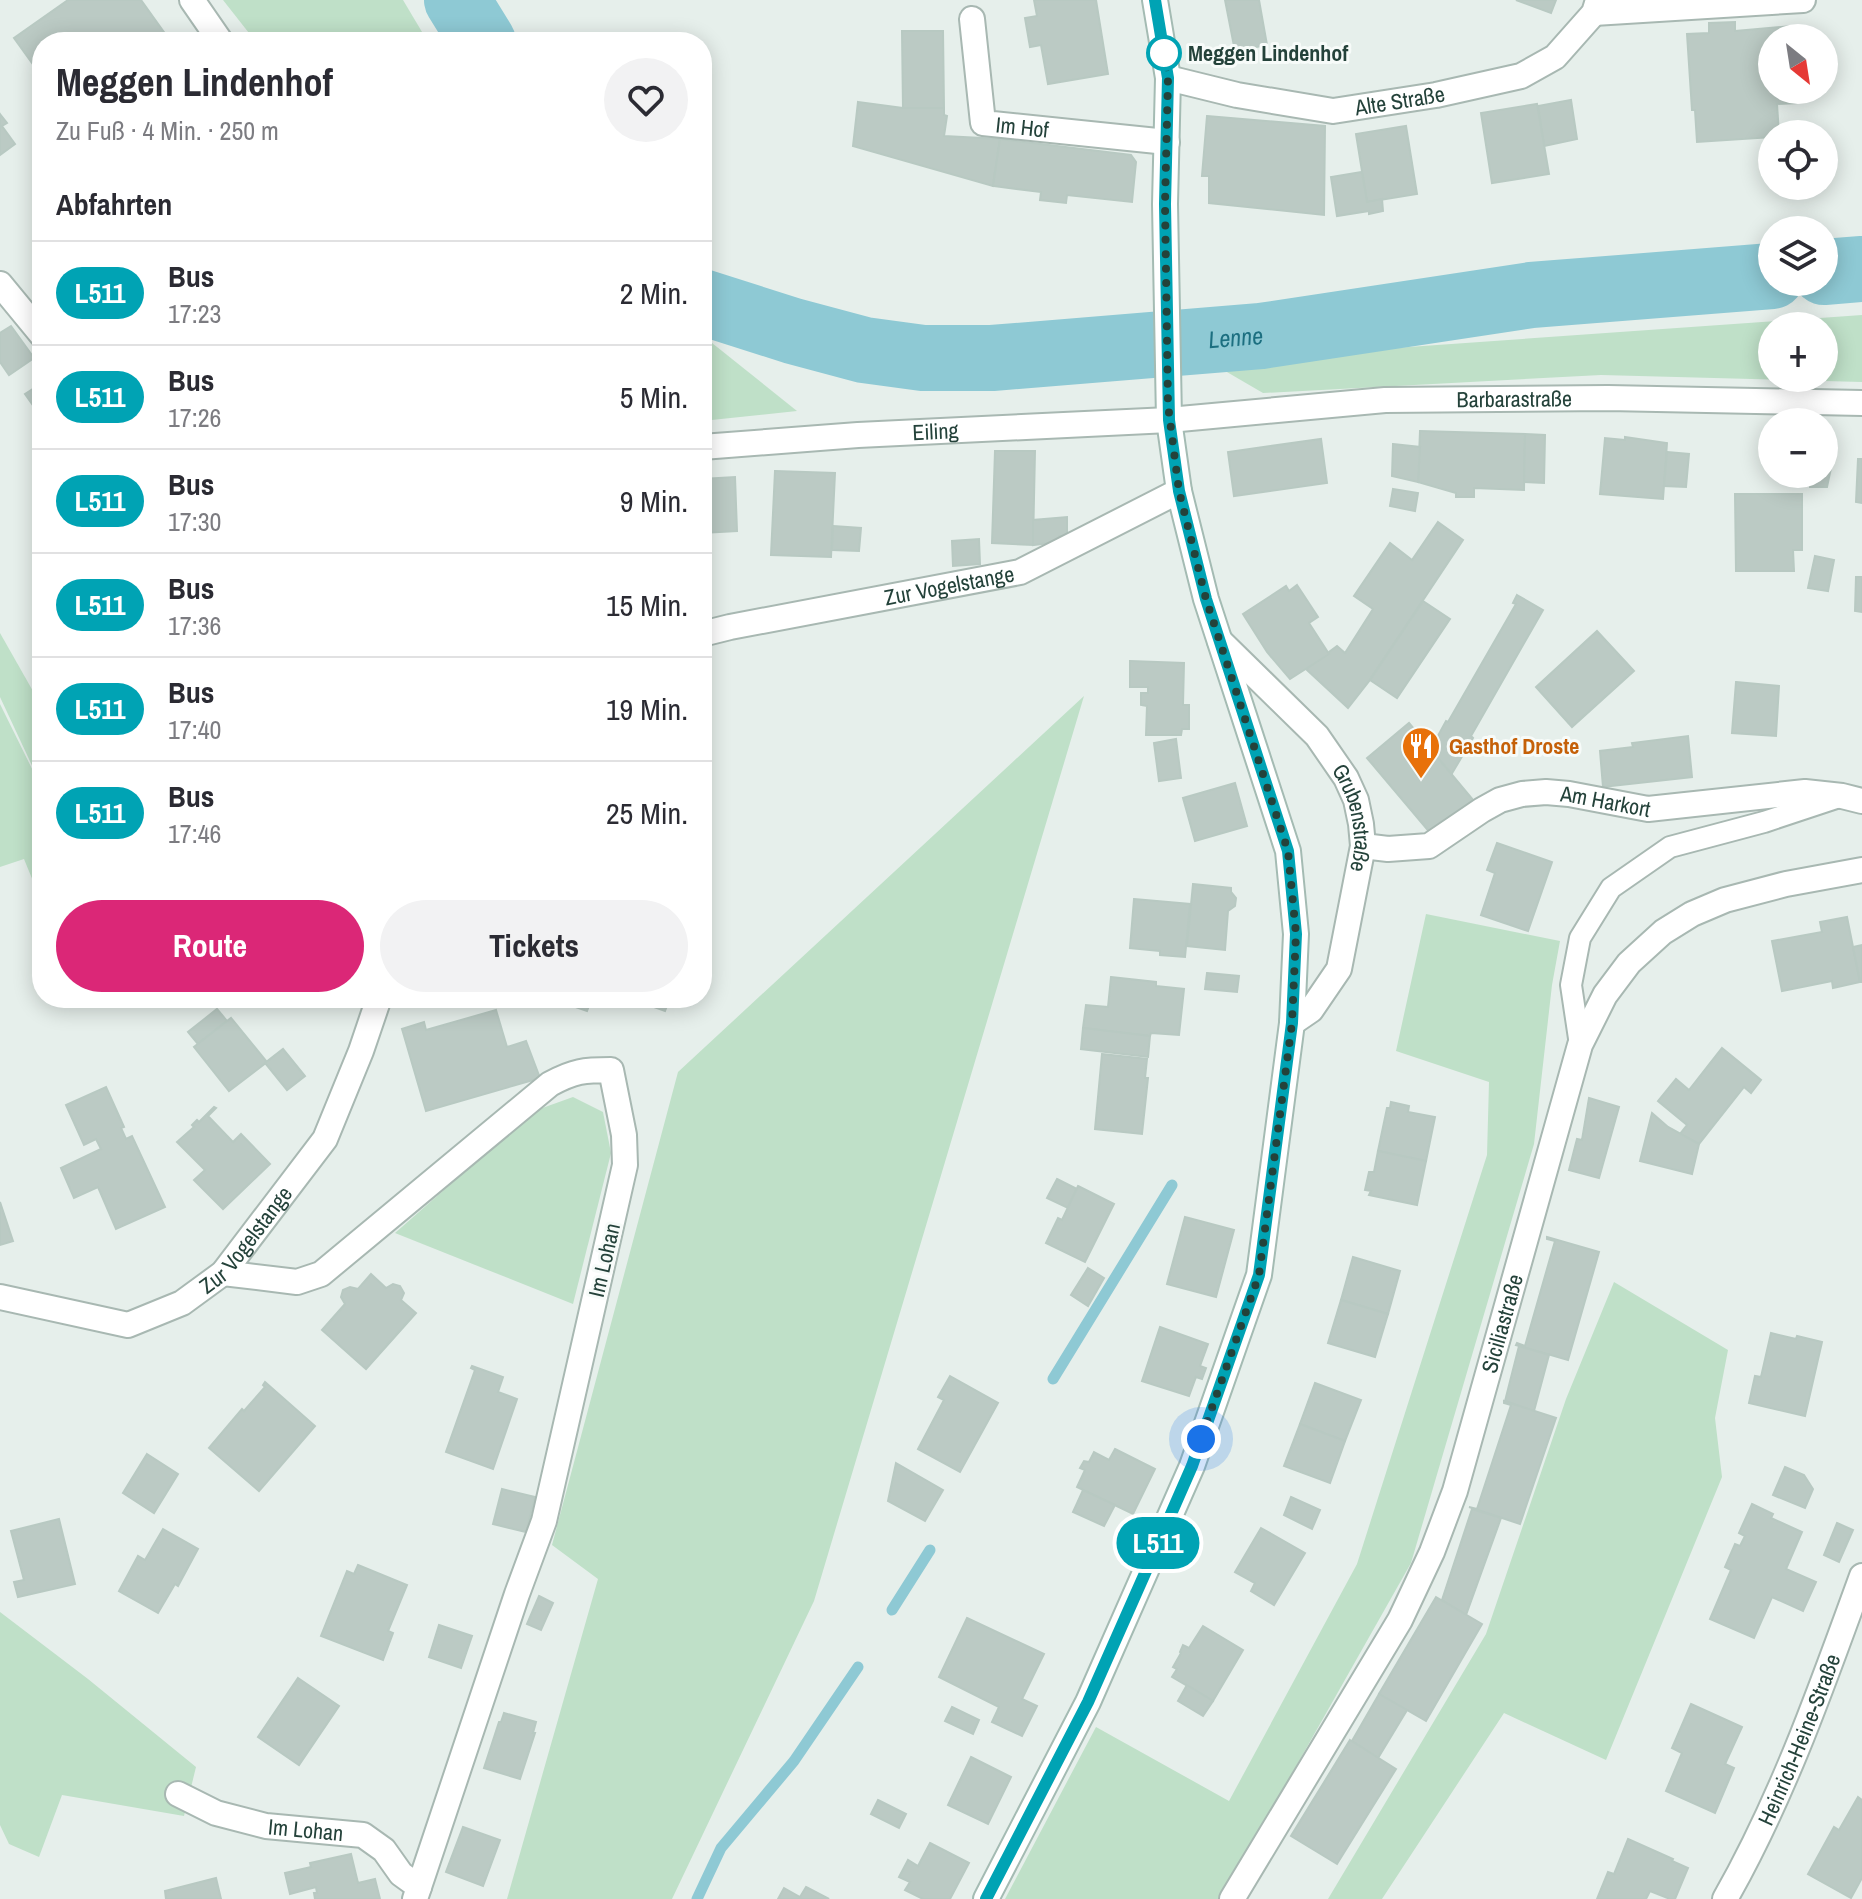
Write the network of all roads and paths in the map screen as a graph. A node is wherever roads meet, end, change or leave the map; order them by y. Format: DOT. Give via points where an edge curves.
graph roads {
  1 [pos="192,0"];
  2 [pos="1155,0"];
  3 [pos="1803,0"];
  4 [pos="1596,6"];
  5 [pos="972,19"];
  6 [pos="214,32"];
  7 [pos="1168,78"];
  8 [pos="1167,142"];
  9 [pos="0,284"];
  10 [pos="32,323"];
  11 [pos="1862,403"];
  12 [pos="1168,413"];
  13 [pos="712,446"];
  14 [pos="1179,491"];
  15 [pos="712,632"];
  16 [pos="1220,641"];
  17 [pos="1852,798"];
  18 [pos="1363,846"];
  19 [pos="1862,870"];
  20 [pos="376,1008"];
  21 [pos="1292,1023"];
  22 [pos="1580,1045"];
  23 [pos="223,1273"];
  24 [pos="0,1297"];
  25 [pos="1862,1576"];
  26 [pos="178,1794"];
  27 [pos="417,1893"];
  28 [pos="986,1899"];
  29 [pos="1232,1899"];
  30 [pos="1725,1899"];
  1 -- 6 [label="street"];
  2 -- 7 [label="street, Grubenstraße"];
  3 -- 4 [label="street"];
  4 -- 7 [label="street, Alte Straße" via="1555,57 1521,76 1436,95 1333,111"];
  5 -- 8 [label="street, Im Hof" via="983,123"];
  7 -- 8 [label="street, Grubenstraße"];
  8 -- 12 [label="street, Grubenstraße"];
  9 -- 10 [label="street"];
  11 -- 12 [label="street, Barbarastraße" via="1385,400"];
  12 -- 13 [label="street, Eiling"];
  12 -- 14 [label="street, Grubenstraße"];
  14 -- 15 [label="street, Zur Vogelstange" via="1020,572"];
  14 -- 16 [label="street, Grubenstraße"];
  16 -- 18 [label="street, Grubenstraße" via="1317,736 1356,800"];
  16 -- 21 [label="street, Grubenstraße" via="1288,851 1296,934"];
  17 -- 18 [label="street, Am Harkort" via="1805,792 1648,809 1569,794 1522,794 1482,810 1429,846"];
  17 -- 22 [label="lane" via="1670,847 1611,888 1580,938 1571,985"];
  18 -- 21 [label="street, Grubenstraße" via="1339,969 1311,1010"];
  19 -- 22 [label="street, Siciliastraße" via="1786,884 1692,914 1629,963 1605,995"];
  20 -- 23 [label="street, Zur Vogelstange" via="325,1139"];
  21 -- 28 [label="street, Grubenstraße" via="1259,1275 1192,1466 1088,1702"];
  22 -- 29 [label="street, Siciliastraße" via="1455,1491 1432,1552 1400,1620"];
  23 -- 24 [label="street, Zur Vogelstange" via="182,1303 128,1325"];
  23 -- 27 [label="street, Im Lohan" via="297,1282 321,1274 550,1084 569,1074 611,1070 625,1165 544,1521"];
  25 -- 30 [label="street, Heinrich-Heine-Straße" via="1812,1713"];
  26 -- 27 [label="street, Im Lohan" via="216,1813 266,1826 363,1835 384,1850"];
}
